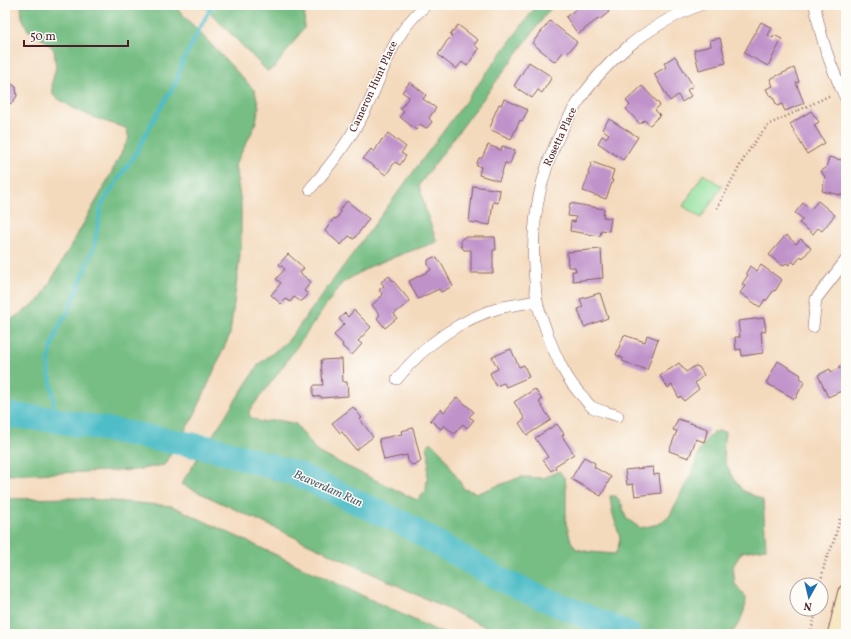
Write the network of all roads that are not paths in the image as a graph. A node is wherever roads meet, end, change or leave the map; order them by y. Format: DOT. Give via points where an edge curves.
graph roads {
  1 [pos="426,5"];
  2 [pos="700,5"];
  3 [pos="815,5"];
  4 [pos="844,94"];
  5 [pos="310,189"];
  6 [pos="846,260"];
  7 [pos="537,301"];
  8 [pos="813,328"];
  9 [pos="397,379"];
  10 [pos="618,416"];
  11 [pos="846,593"];
  12 [pos="836,634"];
  1 -- 5 [label="street, Cameron Hunt Place" via="403,29 393,45 367,107 351,135 332,164"];
  2 -- 7 [label="street, Rosetta Place" via="657,26 629,46 596,78 568,117 552,149 536,206 533,254"];
  3 -- 4 [label="street" via="827,56"];
  6 -- 8 [label="street" via="816,299"];
  7 -- 9 [label="street" via="503,307 459,325 421,352"];
  7 -- 10 [label="street, Rosetta Place" via="552,346 573,388 591,406"];
  11 -- 12 [label="main road"];
}
